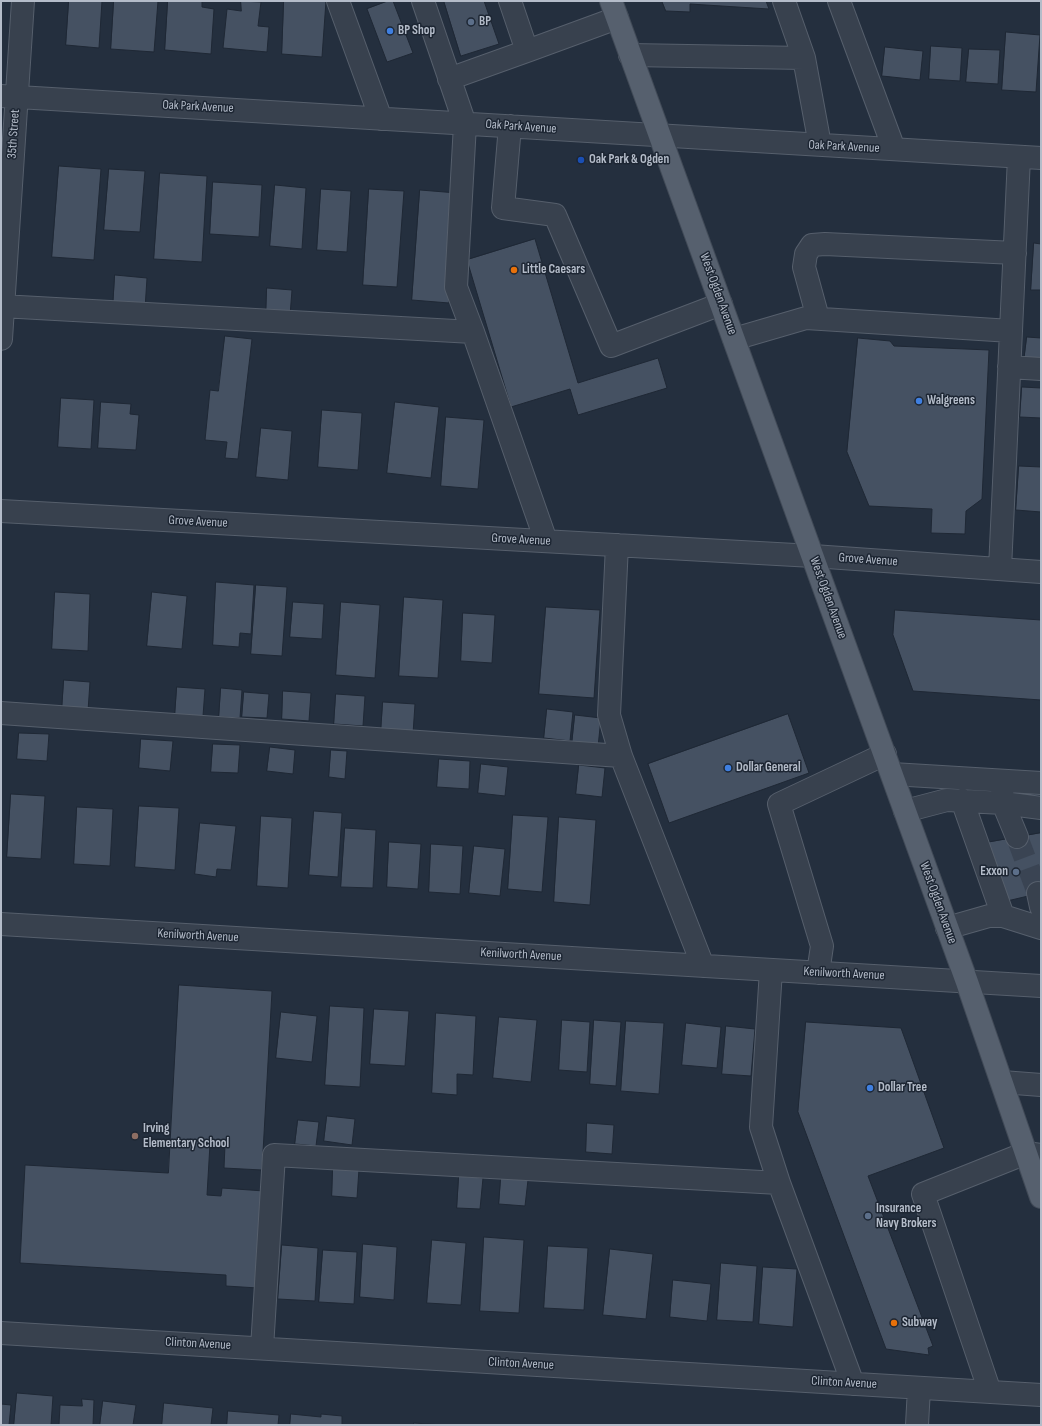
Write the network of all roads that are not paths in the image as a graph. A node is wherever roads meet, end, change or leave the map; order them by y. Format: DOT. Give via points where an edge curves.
graph roads {
  1 [pos="23,1"];
  2 [pos="338,1"];
  3 [pos="423,1"];
  4 [pos="510,1"];
  5 [pos="784,1"];
  6 [pos="839,1"];
  7 [pos="614,10"];
  8 [pos="527,51"];
  9 [pos="630,54"];
  10 [pos="804,58"];
  11 [pos="449,79"];
  12 [pos="9,96"];
  13 [pos="382,119"];
  14 [pos="465,124"];
  15 [pos="510,126"];
  16 [pos="660,136"];
  17 [pos="820,145"];
  18 [pos="894,149"];
  19 [pos="1019,157"];
  20 [pos="1041,158"];
  21 [pos="1015,253"];
  22 [pos="721,304"];
  23 [pos="2,306"];
  24 [pos="818,318"];
  25 [pos="1011,331"];
  26 [pos="473,332"];
  27 [pos="1,339"];
  28 [pos="734,339"];
  29 [pos="1009,367"];
  30 [pos="1041,369"];
  31 [pos="1,510"];
  32 [pos="546,541"];
  33 [pos="617,545"];
  34 [pos="813,556"];
  35 [pos="1000,569"];
  36 [pos="1041,572"];
  37 [pos="1,713"];
  38 [pos="621,756"];
  39 [pos="888,764"];
  40 [pos="1002,781"];
  41 [pos="1041,783"];
  42 [pos="962,800"];
  43 [pos="1003,803"];
  44 [pos="1041,808"];
  45 [pos="905,812"];
  46 [pos="1017,837"];
  47 [pos="1003,916"];
  48 [pos="1,924"];
  49 [pos="947,928"];
  50 [pos="1041,928"];
  51 [pos="703,966"];
  52 [pos="771,970"];
  53 [pos="818,973"];
  54 [pos="967,982"];
  55 [pos="1041,986"];
  56 [pos="1002,1082"];
  57 [pos="1041,1085"];
  58 [pos="1034,1154"];
  59 [pos="779,1183"];
  60 [pos="1041,1197"];
  61 [pos="1,1333"];
  62 [pos="262,1348"];
  63 [pos="854,1384"];
  64 [pos="919,1388"];
  65 [pos="990,1392"];
  66 [pos="1041,1395"];
  67 [pos="917,1425"];
  1 -- 12 [label="street, 35th Street"];
  2 -- 13 [label="street"];
  3 -- 11 [label="street"];
  4 -- 8 [label="street"];
  5 -- 10 [label="street"];
  6 -- 18 [label="street"];
  7 -- 8 [label="street"];
  7 -- 9 [label="main road, West Ogden Avenue"];
  8 -- 11 [label="street"];
  9 -- 10 [label="street"];
  9 -- 16 [label="main road, West Ogden Avenue"];
  10 -- 17 [label="street"];
  11 -- 14 [label="street"];
  12 -- 13 [label="street, Oak Park Avenue"];
  12 -- 23 [label="street, 35th Street"];
  13 -- 14 [label="street, Oak Park Avenue"];
  14 -- 15 [label="street, Oak Park Avenue"];
  14 -- 26 [label="street" via="456,287"];
  15 -- 16 [label="street, Oak Park Avenue"];
  15 -- 22 [label="street" via="504,208 555,215 611,346"];
  16 -- 17 [label="street, Oak Park Avenue"];
  16 -- 22 [label="main road, West Ogden Avenue"];
  17 -- 18 [label="street, Oak Park Avenue"];
  18 -- 19 [label="street, Oak Park Avenue"];
  19 -- 20 [label="street, Oak Park Avenue"];
  19 -- 21 [label="street"];
  21 -- 24 [label="street" via="812,245 806,254 804,267"];
  21 -- 25 [label="street"];
  22 -- 28 [label="main road, West Ogden Avenue"];
  23 -- 26 [label="street"];
  23 -- 27 [label="street, 35th Street"];
  24 -- 25 [label="street"];
  24 -- 28 [label="street" via="806,318"];
  25 -- 29 [label="street"];
  26 -- 32 [label="street"];
  28 -- 34 [label="main road, West Ogden Avenue"];
  29 -- 30 [label="street"];
  29 -- 35 [label="street"];
  31 -- 32 [label="street, Grove Avenue"];
  32 -- 33 [label="street, Grove Avenue"];
  33 -- 34 [label="street, Grove Avenue"];
  33 -- 38 [label="street" via="609,715"];
  34 -- 35 [label="street, Grove Avenue"];
  34 -- 39 [label="main road, West Ogden Avenue"];
  35 -- 36 [label="street, Grove Avenue"];
  37 -- 38 [label="street"];
  38 -- 51 [label="street"];
  39 -- 40 [label="street"];
  39 -- 45 [label="main road, West Ogden Avenue"];
  39 -- 53 [label="street" via="779,804 822,946"];
  40 -- 41 [label="street"];
  40 -- 43 [label="street"];
  42 -- 43 [label="street"];
  42 -- 45 [label="street" via="947,800"];
  42 -- 47 [label="street"];
  43 -- 44 [label="street"];
  43 -- 46 [label="street"];
  45 -- 49 [label="main road, West Ogden Avenue"];
  47 -- 49 [label="street" via="989,916"];
  47 -- 50 [label="street"];
  48 -- 51 [label="street, Kenilworth Avenue"];
  49 -- 54 [label="main road, West Ogden Avenue"];
  51 -- 52 [label="street, Kenilworth Avenue"];
  52 -- 53 [label="street, Kenilworth Avenue"];
  52 -- 59 [label="street" via="761,1127"];
  53 -- 54 [label="street, Kenilworth Avenue"];
  54 -- 55 [label="street, Kenilworth Avenue"];
  54 -- 56 [label="main road, West Ogden Avenue"];
  56 -- 57 [label="street"];
  56 -- 58 [label="main road, West Ogden Avenue"];
  58 -- 60 [label="main road, West Ogden Avenue"];
  58 -- 65 [label="street" via="923,1194"];
  59 -- 62 [label="street" via="274,1155"];
  59 -- 63 [label="street"];
  61 -- 62 [label="street, Clinton Avenue"];
  62 -- 63 [label="street, Clinton Avenue"];
  63 -- 64 [label="street, Clinton Avenue"];
  64 -- 65 [label="street, Clinton Avenue"];
  64 -- 67 [label="street"];
  65 -- 66 [label="street, Clinton Avenue"];
}
